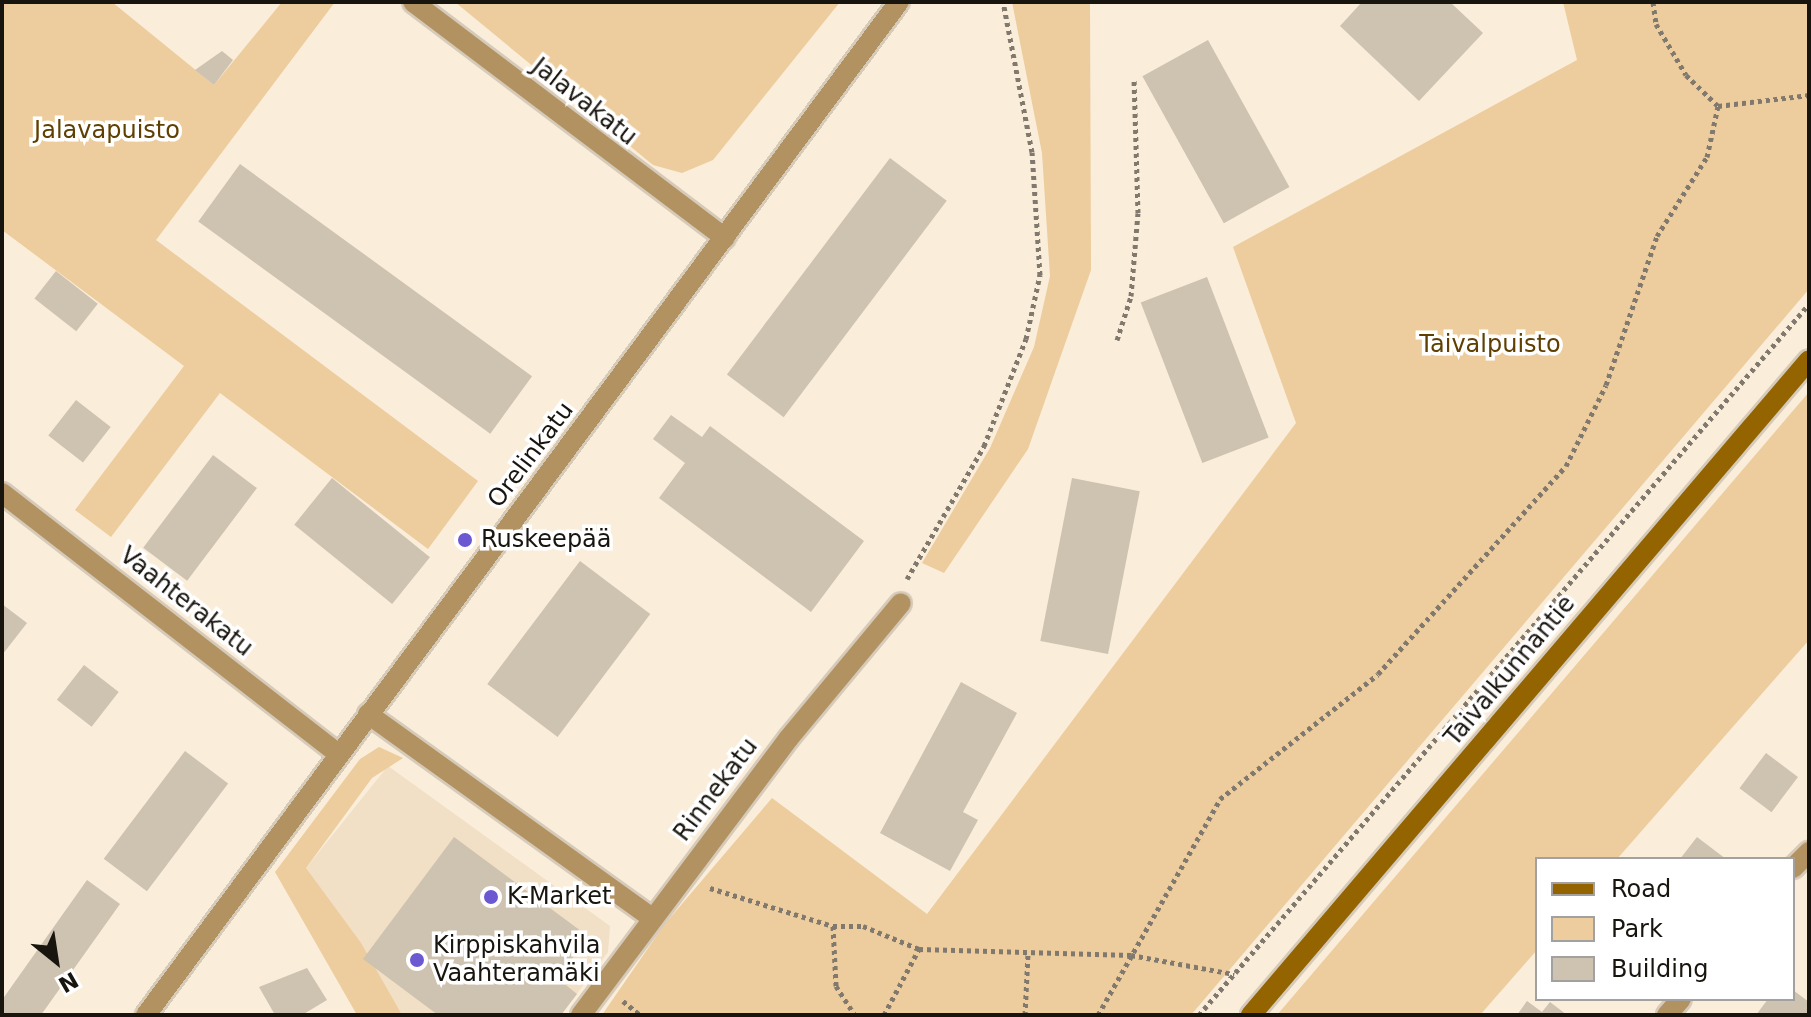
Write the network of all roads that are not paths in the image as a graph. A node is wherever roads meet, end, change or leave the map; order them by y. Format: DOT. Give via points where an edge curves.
graph roads {
  1 [pos="413,2"];
  2 [pos="899,2"];
  3 [pos="725,238"];
  4 [pos="1809,360"];
  5 [pos="2,493"];
  6 [pos="901,603"];
  7 [pos="368,714"];
  8 [pos="338,754"];
  9 [pos="650,917"];
  10 [pos="146,1015"];
  11 [pos="581,1015"];
  12 [pos="1251,1015"];
  1 -- 3 [label="street, Jalavakatu"];
  2 -- 3 [label="street, Orelinkatu"];
  3 -- 7 [label="street, Orelinkatu"];
  4 -- 12 [label="main road, Taivalkunnantie"];
  5 -- 8 [label="street, Vaahterakatu"];
  6 -- 9 [label="street, Rinnekatu"];
  7 -- 8 [label="street, Orelinkatu"];
  7 -- 9 [label="street"];
  8 -- 10 [label="street, Orelinkatu"];
  9 -- 11 [label="street, Rinnekatu"];
}
